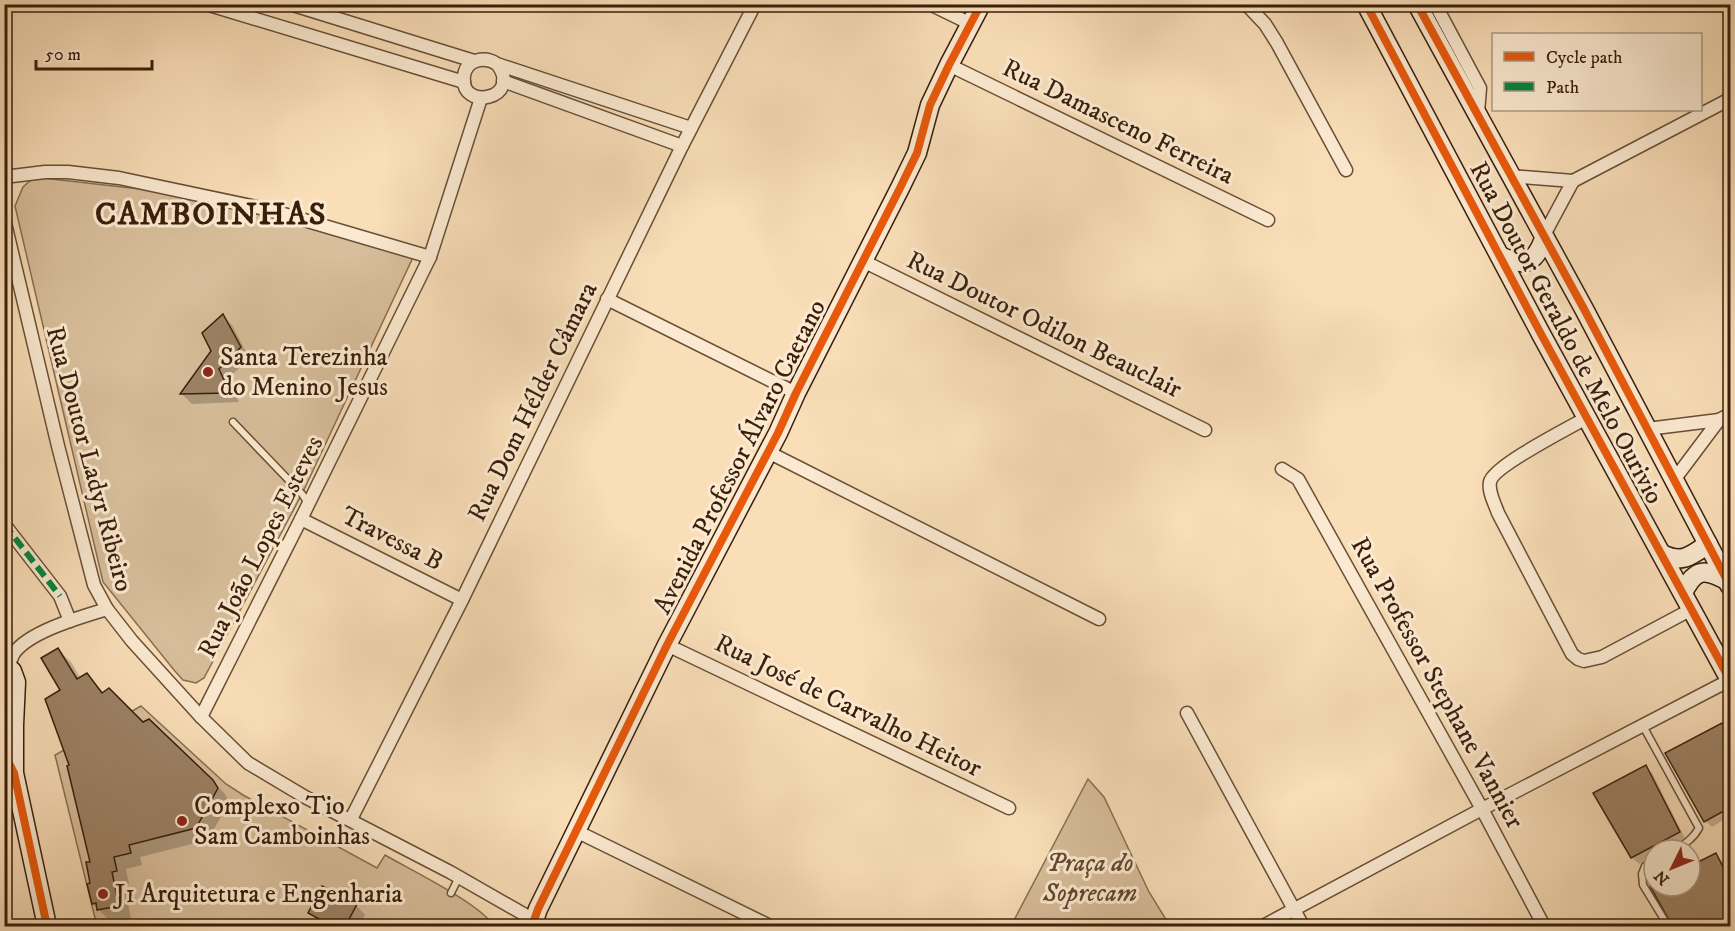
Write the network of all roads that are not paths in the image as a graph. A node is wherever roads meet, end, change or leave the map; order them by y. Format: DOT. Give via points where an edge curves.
graph roads {
  1 [pos="206,4"];
  2 [pos="290,4"];
  3 [pos="754,4"];
  4 [pos="930,4"];
  5 [pos="981,4"];
  6 [pos="1246,4"];
  7 [pos="1366,4"];
  8 [pos="1417,4"];
  9 [pos="1435,4"];
  10 [pos="971,24"];
  11 [pos="474,61"];
  12 [pos="497,64"];
  13 [pos="949,65"];
  14 [pos="503,81"];
  15 [pos="464,82"];
  16 [pos="481,98"];
  17 [pos="1731,99"];
  18 [pos="1478,117"];
  19 [pos="691,128"];
  20 [pos="682,146"];
  21 [pos="1346,170"];
  22 [pos="1510,176"];
  23 [pos="4,177"];
  24 [pos="1573,181"];
  25 [pos="4,219"];
  26 [pos="1268,220"];
  27 [pos="1544,238"];
  28 [pos="1500,256"];
  29 [pos="430,257"];
  30 [pos="863,261"];
  31 [pos="608,299"];
  32 [pos="796,393"];
  33 [pos="1588,417"];
  34 [pos="1725,417"];
  35 [pos="233,422"];
  36 [pos="1647,429"];
  37 [pos="1205,430"];
  38 [pos="768,452"];
  39 [pos="1282,469"];
  40 [pos="1674,480"];
  41 [pos="309,504"];
  42 [pos="302,519"];
  43 [pos="4,524"];
  44 [pos="1708,544"];
  45 [pos="1662,554"];
  46 [pos="1729,584"];
  47 [pos="1683,593"];
  48 [pos="462,600"];
  49 [pos="106,609"];
  50 [pos="1692,609"];
  51 [pos="1099,619"];
  52 [pos="70,621"];
  53 [pos="667,645"];
  54 [pos="6,662"];
  55 [pos="1730,680"];
  56 [pos="10,695"];
  57 [pos="1187,713"];
  58 [pos="201,717"];
  59 [pos="1643,726"];
  60 [pos="4,753"];
  61 [pos="14,773"];
  62 [pos="1009,808"];
  63 [pos="1482,808"];
  64 [pos="351,819"];
  65 [pos="576,831"];
  66 [pos="1692,838"];
  67 [pos="459,878"];
  68 [pos="451,893"];
  69 [pos="1651,898"];
  70 [pos="1294,910"];
  71 [pos="533,923"];
  72 [pos="47,927"];
  73 [pos="770,927"];
  74 [pos="1263,927"];
  75 [pos="1303,927"];
  76 [pos="1544,927"];
  77 [pos="1668,927"];
  1 -- 15 [label="street"];
  2 -- 11 [label="street"];
  3 -- 19 [label="street, Rua Dom Hélder Câmara"];
  4 -- 10 [label="street"];
  5 -- 10 [label="street, Avenida Professor Álvaro Caetano"];
  6 -- 21 [label="street" via="1265,24"];
  7 -- 28 [label="street, Rua Doutor Geraldo de Melo Ourivio"];
  8 -- 18 [label="street, Rua Doutor Geraldo de Melo Ourivio"];
  9 -- 18 [label="street" via="1480,88"];
  10 -- 13 [label="street, Avenida Professor Álvaro Caetano"];
  11 -- 12 [label="street" via="486,59"];
  11 -- 15 [label="street" via="466,70"];
  12 -- 14 [label="street"];
  12 -- 19 [label="street"];
  13 -- 26 [label="street, Rua Damasceno Ferreira"];
  13 -- 30 [label="street, Avenida Professor Álvaro Caetano" via="930,105 917,153"];
  14 -- 16 [label="street" via="493,96"];
  14 -- 20 [label="street"];
  15 -- 16 [label="street" via="470,93"];
  16 -- 29 [label="street, Rua João Lopes Esteves"];
  17 -- 24 [label="street"];
  18 -- 22 [label="street, Rua Doutor Geraldo de Melo Ourivio"];
  19 -- 20 [label="street, Rua Dom Hélder Câmara"];
  20 -- 31 [label="street, Rua Dom Hélder Câmara"];
  22 -- 24 [label="street"];
  22 -- 27 [label="street, Rua Doutor Geraldo de Melo Ourivio"];
  23 -- 29 [label="street" via="68,172 118,178 270,210"];
  24 -- 27 [label="street"];
  25 -- 49 [label="street, Rua Doutor Ladyr Ribeiro" via="94,585"];
  27 -- 28 [label="street" via="1536,257 1530,260 1521,263"];
  27 -- 36 [label="street, Rua Doutor Geraldo de Melo Ourivio"];
  28 -- 33 [label="street, Rua Doutor Geraldo de Melo Ourivio"];
  29 -- 41 [label="street, Rua João Lopes Esteves"];
  30 -- 32 [label="street, Avenida Professor Álvaro Caetano"];
  30 -- 37 [label="street, Rua Doutor Odilon Beauclair"];
  31 -- 32 [label="street"];
  31 -- 48 [label="street, Rua Dom Hélder Câmara"];
  32 -- 38 [label="street, Avenida Professor Álvaro Caetano"];
  33 -- 45 [label="street, Rua Doutor Geraldo de Melo Ourivio"];
  33 -- 50 [label="street" via="1509,462 1490,481 1498,513 1561,634 1575,657 1592,660"];
  34 -- 36 [label="street"];
  34 -- 40 [label="street"];
  35 -- 41 [label="lane"];
  36 -- 40 [label="street, Rua Doutor Geraldo de Melo Ourivio"];
  38 -- 51 [label="street"];
  38 -- 53 [label="street, Avenida Professor Álvaro Caetano"];
  39 -- 63 [label="street, Rua Professor Stephane Vannier" via="1298,479"];
  40 -- 44 [label="street, Rua Doutor Geraldo de Melo Ourivio"];
  41 -- 42 [label="street, Rua João Lopes Esteves"];
  42 -- 48 [label="street, Travessa B"];
  42 -- 58 [label="street, Rua João Lopes Esteves"];
  43 -- 52 [label="street" via="60,596"];
  44 -- 45 [label="street" via="1678,560"];
  44 -- 46 [label="street, Rua Doutor Geraldo de Melo Ourivio"];
  45 -- 47 [label="street, Rua Doutor Geraldo de Melo Ourivio"];
  46 -- 47 [label="street" via="1711,572 1698,574"];
  47 -- 50 [label="street, Rua Doutor Geraldo de Melo Ourivio"];
  48 -- 64 [label="street, Rua Dom Hélder Câmara"];
  49 -- 52 [label="street"];
  49 -- 58 [label="street, Rua Doutor Ladyr Ribeiro"];
  50 -- 55 [label="street, Rua Doutor Geraldo de Melo Ourivio"];
  52 -- 54 [label="street" via="23,644"];
  53 -- 62 [label="street, Rua José de Carvalho Heitor"];
  53 -- 65 [label="street, Avenida Professor Álvaro Caetano"];
  54 -- 56 [label="street" via="15,676"];
  55 -- 59 [label="street"];
  56 -- 61 [label="street"];
  57 -- 70 [label="street"];
  58 -- 64 [label="street, Rua Doutor Ladyr Ribeiro" via="248,763"];
  59 -- 63 [label="street"];
  59 -- 66 [label="lane" via="1699,828"];
  60 -- 61 [label="street"];
  61 -- 72 [label="street"];
  63 -- 70 [label="street"];
  63 -- 76 [label="street, Rua Professor Stephane Vannier"];
  64 -- 67 [label="street, Rua Doutor Ladyr Ribeiro"];
  65 -- 71 [label="street, Avenida Professor Álvaro Caetano"];
  65 -- 73 [label="street"];
  67 -- 68 [label="lane"];
  67 -- 71 [label="street, Rua Doutor Ladyr Ribeiro"];
  69 -- 77 [label="lane"];
  70 -- 74 [label="street"];
  70 -- 75 [label="street"];
}
